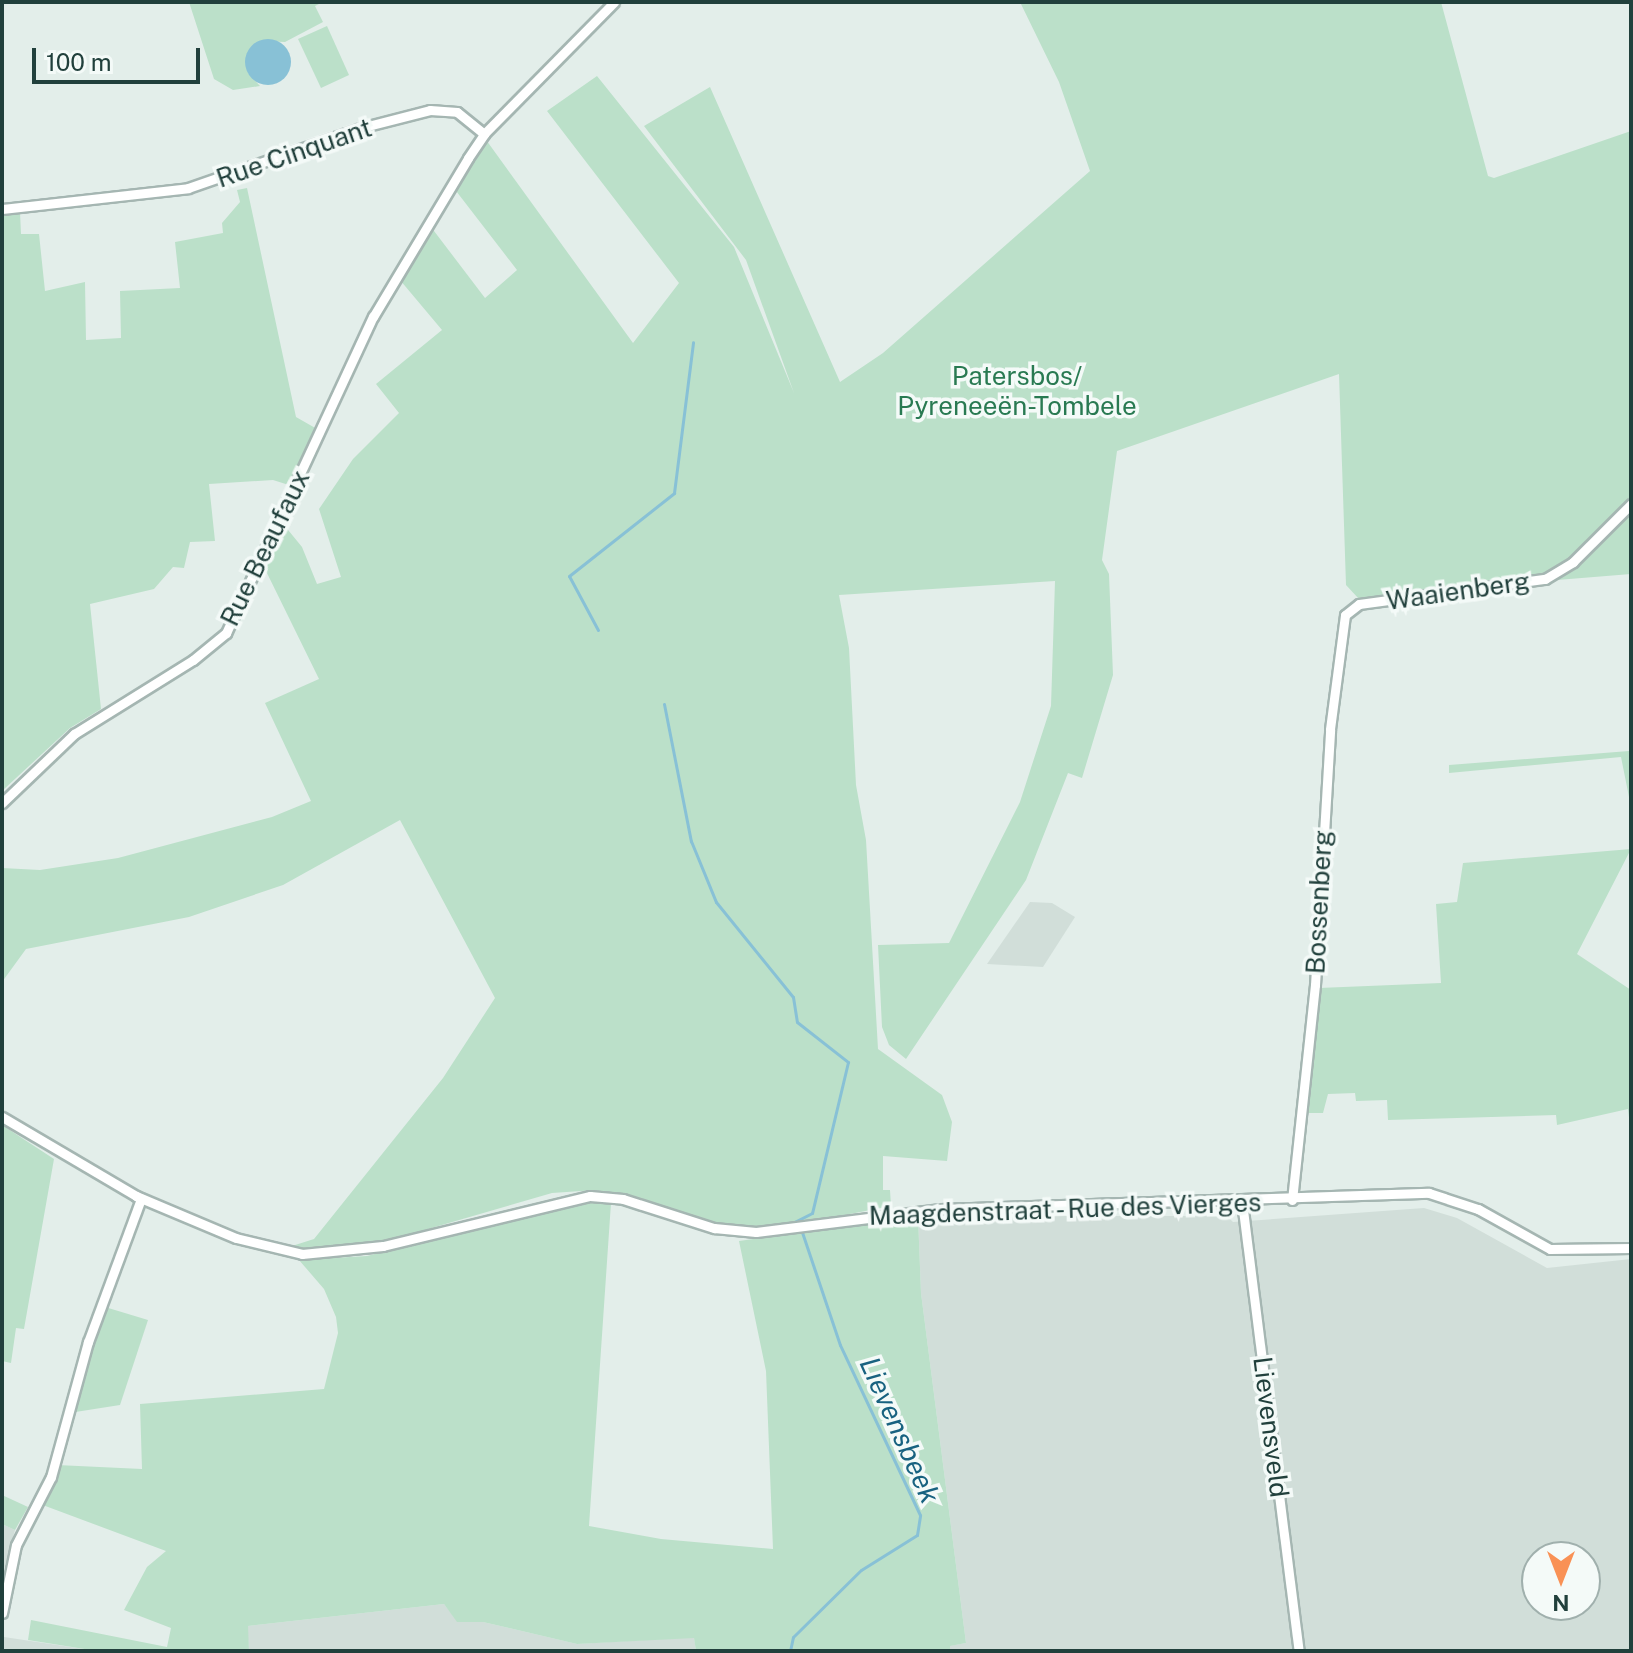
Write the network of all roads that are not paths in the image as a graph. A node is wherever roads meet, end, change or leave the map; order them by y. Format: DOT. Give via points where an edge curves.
graph roads {
  1 [pos="614,2"];
  2 [pos="484,134"];
  3 [pos="2,209"];
  4 [pos="1631,504"];
  5 [pos="1352,606"];
  6 [pos="2,803"];
  7 [pos="2,1117"];
  8 [pos="141,1199"];
  9 [pos="1292,1200"];
  10 [pos="1242,1202"];
  11 [pos="1631,1248"];
  12 [pos="2,1613"];
  13 [pos="1299,1651"];
  1 -- 2 [label="street"];
  2 -- 3 [label="street, Rue Cinquant" via="457,112 430,110 360,128 188,188"];
  2 -- 6 [label="street, Rue Beaufaux" via="373,317 226,633 193,660 74,734"];
  4 -- 5 [label="street, Waaienberg" via="1573,562 1545,579"];
  5 -- 9 [label="street, Bossenberg" via="1343,623 1336,670 1315,985"];
  7 -- 8 [label="street, Maagdenstraat - Rue des Vierges"];
  8 -- 10 [label="street, Maagdenstraat - Rue des Vierges" via="236,1238 316,1254 383,1246 590,1196 623,1199 697,1224 741,1232 941,1209"];
  8 -- 12 [label="street" via="88,1342 51,1477 15,1549"];
  9 -- 10 [label="street, Maagdenstraat - Rue des Vierges"];
  9 -- 11 [label="street, Maagdenstraat - Rue des Vierges" via="1433,1193 1478,1209 1550,1249"];
  10 -- 13 [label="street, Lievensveld"];
}
